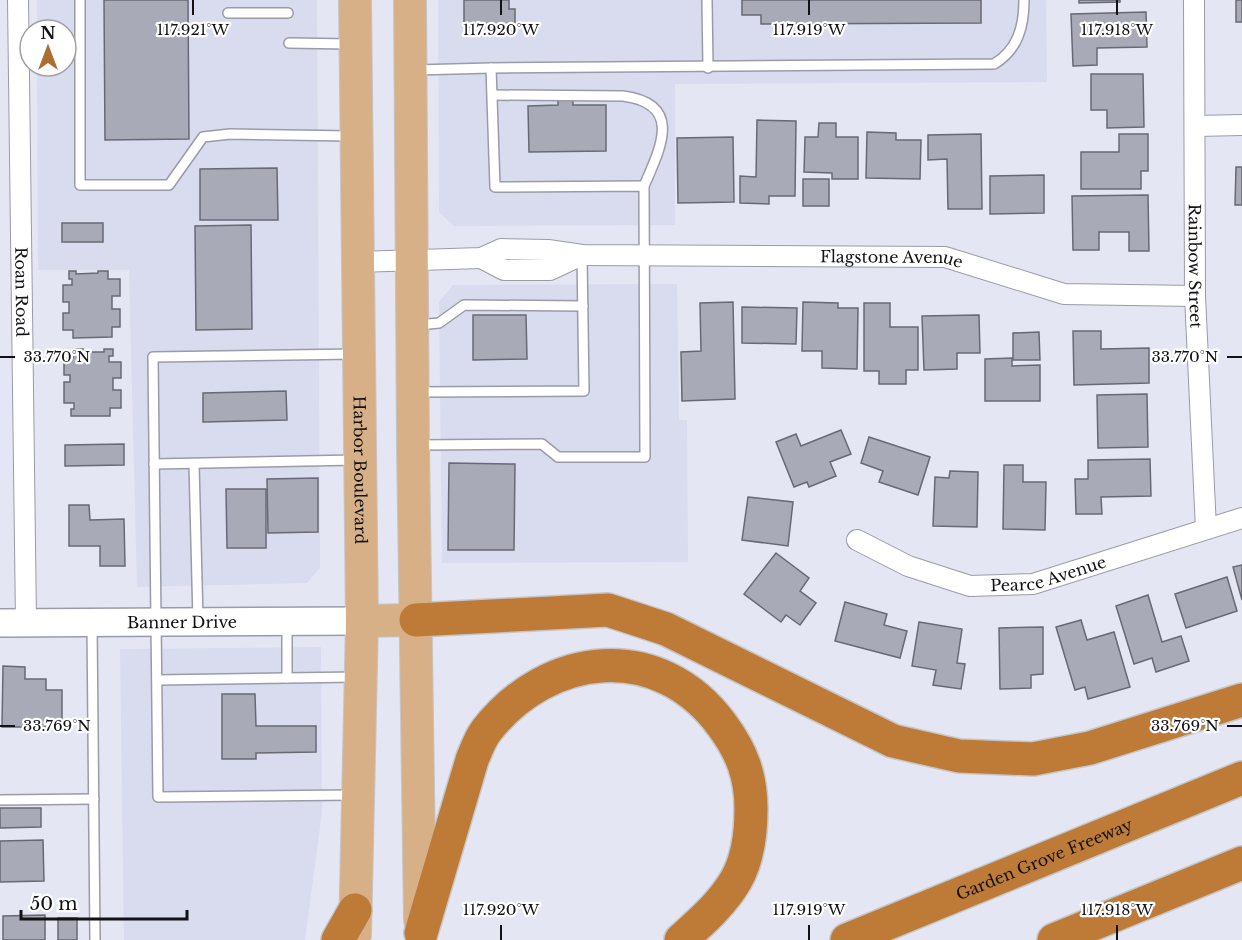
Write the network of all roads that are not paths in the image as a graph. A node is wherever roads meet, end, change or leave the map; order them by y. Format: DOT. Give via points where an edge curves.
graph roads {
  1 [pos="18,0"];
  2 [pos="80,0"];
  3 [pos="355,0"];
  4 [pos="410,0"];
  5 [pos="707,0"];
  6 [pos="1024,0"];
  7 [pos="1194,0"];
  8 [pos="228,13"];
  9 [pos="288,13"];
  10 [pos="289,43"];
  11 [pos="355,44"];
  12 [pos="492,68"];
  13 [pos="708,68"];
  14 [pos="411,71"];
  15 [pos="493,95"];
  16 [pos="1242,125"];
  17 [pos="1196,126"];
  18 [pos="356,136"];
  19 [pos="644,186"];
  20 [pos="582,255"];
  21 [pos="643,255"];
  22 [pos="413,260"];
  23 [pos="357,262"];
  24 [pos="1195,296"];
  25 [pos="583,306"];
  26 [pos="413,325"];
  27 [pos="358,354"];
  28 [pos="413,392"];
  29 [pos="413,445"];
  30 [pos="360,460"];
  31 [pos="154,464"];
  32 [pos="194,464"];
  33 [pos="1242,518"];
  34 [pos="1206,529"];
  35 [pos="857,540"];
  36 [pos="416,620"];
  37 [pos="362,621"];
  38 [pos="13,622"];
  39 [pos="92,622"];
  40 [pos="156,622"];
  41 [pos="198,622"];
  42 [pos="286,622"];
  43 [pos="362,677"];
  44 [pos="287,678"];
  45 [pos="157,680"];
  46 [pos="1242,700"];
  47 [pos="1242,778"];
  48 [pos="359,795"];
  49 [pos="94,799"];
  50 [pos="0,800"];
  51 [pos="1242,863"];
  52 [pos="355,925"];
  53 [pos="421,937"];
  54 [pos="95,940"];
  55 [pos="338,940"];
  56 [pos="681,940"];
  57 [pos="847,940"];
  58 [pos="1054,940"];
  1 -- 38 [label="street, Roan Road"];
  2 -- 18 [label="lane" via="80,185 169,185 203,137"];
  3 -- 11 [label="main road, Harbor Boulevard"];
  4 -- 14 [label="main road"];
  5 -- 13 [label="lane"];
  6 -- 13 [label="lane" via="1024,23 1014,47 994,64"];
  7 -- 17 [label="street, Rainbow Street"];
  8 -- 9 [label="lane"];
  10 -- 11 [label="lane"];
  11 -- 18 [label="main road, Harbor Boulevard"];
  12 -- 13 [label="lane"];
  12 -- 14 [label="lane"];
  12 -- 15 [label="lane"];
  14 -- 22 [label="main road"];
  15 -- 19 [label="lane" via="495,187"];
  15 -- 19 [label="lane" via="639,98 661,116 664,132"];
  16 -- 17 [label="street"];
  17 -- 24 [label="street, Rainbow Street"];
  18 -- 23 [label="main road, Harbor Boulevard"];
  19 -- 21 [label="lane"];
  20 -- 21 [label="street, Flagstone Avenue"];
  20 -- 22 [label="street, Flagstone Avenue" via="501,249 481,258"];
  20 -- 25 [label="lane"];
  21 -- 24 [label="street, Flagstone Avenue" via="945,257 1064,294"];
  21 -- 29 [label="lane" via="645,457 558,457 542,444"];
  22 -- 23 [label="street, Flagstone Avenue"];
  22 -- 26 [label="main road"];
  23 -- 27 [label="main road, Harbor Boulevard"];
  24 -- 34 [label="street, Rainbow Street"];
  25 -- 26 [label="lane" via="464,305 439,323"];
  25 -- 28 [label="lane" via="584,391"];
  26 -- 28 [label="main road"];
  27 -- 30 [label="main road, Harbor Boulevard"];
  27 -- 31 [label="lane" via="153,357"];
  28 -- 29 [label="main road"];
  29 -- 36 [label="main road"];
  30 -- 32 [label="lane"];
  30 -- 37 [label="main road, Harbor Boulevard"];
  31 -- 32 [label="lane"];
  31 -- 40 [label="lane"];
  32 -- 41 [label="lane"];
  33 -- 34 [label="street, Pearce Avenue"];
  34 -- 35 [label="street, Pearce Avenue" via="1033,584 970,586 908,566"];
  36 -- 37 [label="main road"];
  36 -- 46 [label="highway" via="608,610 666,629 893,741 959,756 1033,759 1090,748"];
  36 -- 53 [label="main road"];
  37 -- 42 [label="street, Banner Drive"];
  37 -- 43 [label="main road, Harbor Boulevard"];
  38 -- 39 [label="street, Banner Drive"];
  39 -- 40 [label="street, Banner Drive"];
  39 -- 49 [label="lane"];
  40 -- 41 [label="street, Banner Drive"];
  40 -- 45 [label="lane"];
  41 -- 42 [label="street, Banner Drive"];
  42 -- 44 [label="lane"];
  43 -- 44 [label="lane"];
  43 -- 48 [label="main road, Harbor Boulevard"];
  44 -- 45 [label="lane"];
  45 -- 48 [label="lane" via="158,797"];
  47 -- 57 [label="highway, Garden Grove Freeway"];
  48 -- 52 [label="main road, Harbor Boulevard"];
  49 -- 50 [label="lane"];
  49 -- 54 [label="lane"];
  51 -- 58 [label="highway"];
  52 -- 55 [label="highway"];
  53 -- 56 [label="highway" via="472,760 484,733 530,689 580,668 609,665 662,675 710,708 741,753 751,791 751,836 736,879 711,914"];
}
